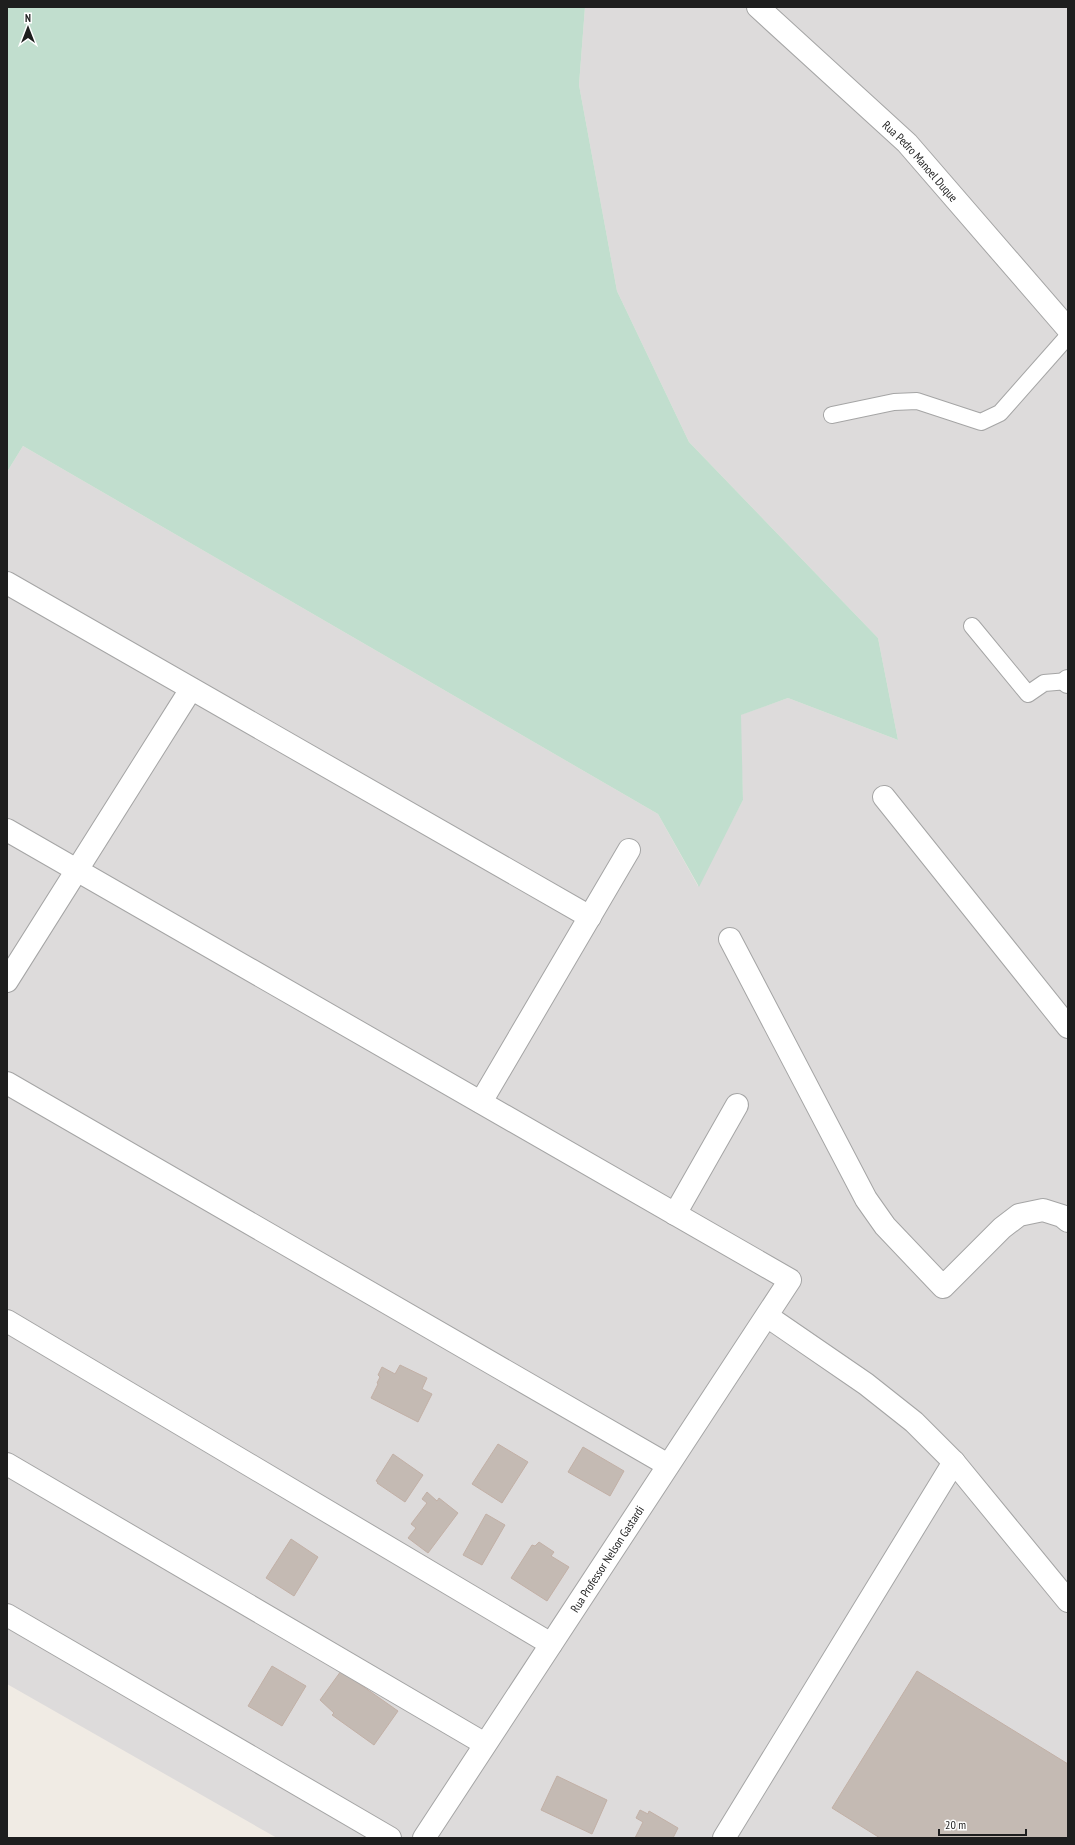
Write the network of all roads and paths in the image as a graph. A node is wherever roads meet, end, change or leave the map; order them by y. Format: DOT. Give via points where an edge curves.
graph roads {
  1 [pos="758,7"];
  2 [pos="1068,329"];
  3 [pos="1068,336"];
  4 [pos="832,415"];
  5 [pos="7,583"];
  6 [pos="972,626"];
  7 [pos="1068,681"];
  8 [pos="191,690"];
  9 [pos="884,797"];
  10 [pos="7,830"];
  11 [pos="629,850"];
  12 [pos="78,869"];
  13 [pos="590,917"];
  14 [pos="730,939"];
  15 [pos="7,981"];
  16 [pos="1068,1026"];
  17 [pos="7,1083"];
  18 [pos="481,1102"];
  19 [pos="737,1105"];
  20 [pos="675,1214"];
  21 [pos="1068,1222"];
  22 [pos="766,1316"];
  23 [pos="7,1321"];
  24 [pos="954,1462"];
  25 [pos="7,1464"];
  26 [pos="668,1465"];
  27 [pos="1068,1601"];
  28 [pos="7,1615"];
  29 [pos="551,1644"];
  30 [pos="485,1744"];
  31 [pos="390,1838"];
  32 [pos="424,1838"];
  33 [pos="724,1838"];
  1 -- 2 [label="street, Rua Pedro Manoel Duque" via="907,143"];
  3 -- 4 [label="lane" via="1000,413 982,422 917,401 894,402"];
  5 -- 8 [label="street"];
  6 -- 7 [label="lane" via="1028,694 1044,683"];
  8 -- 12 [label="street"];
  8 -- 13 [label="street"];
  9 -- 16 [label="street"];
  10 -- 12 [label="street"];
  11 -- 13 [label="street"];
  12 -- 15 [label="street"];
  12 -- 18 [label="street"];
  13 -- 18 [label="street"];
  14 -- 21 [label="street" via="866,1199 885,1226 943,1287 1002,1228 1019,1215 1043,1210 1062,1216"];
  17 -- 26 [label="street"];
  18 -- 20 [label="street"];
  19 -- 20 [label="street"];
  20 -- 22 [label="street, Rua Professor Nelson Gastardi" via="790,1280"];
  22 -- 24 [label="street" via="872,1389 914,1422"];
  22 -- 26 [label="street, Rua Professor Nelson Gastardi"];
  23 -- 29 [label="street"];
  24 -- 27 [label="street"];
  24 -- 33 [label="street"];
  25 -- 30 [label="street"];
  26 -- 29 [label="street, Rua Professor Nelson Gastardi"];
  28 -- 31 [label="street"];
  29 -- 30 [label="street, Rua Professor Nelson Gastardi"];
  30 -- 32 [label="street, Rua Professor Nelson Gastardi"];
}
